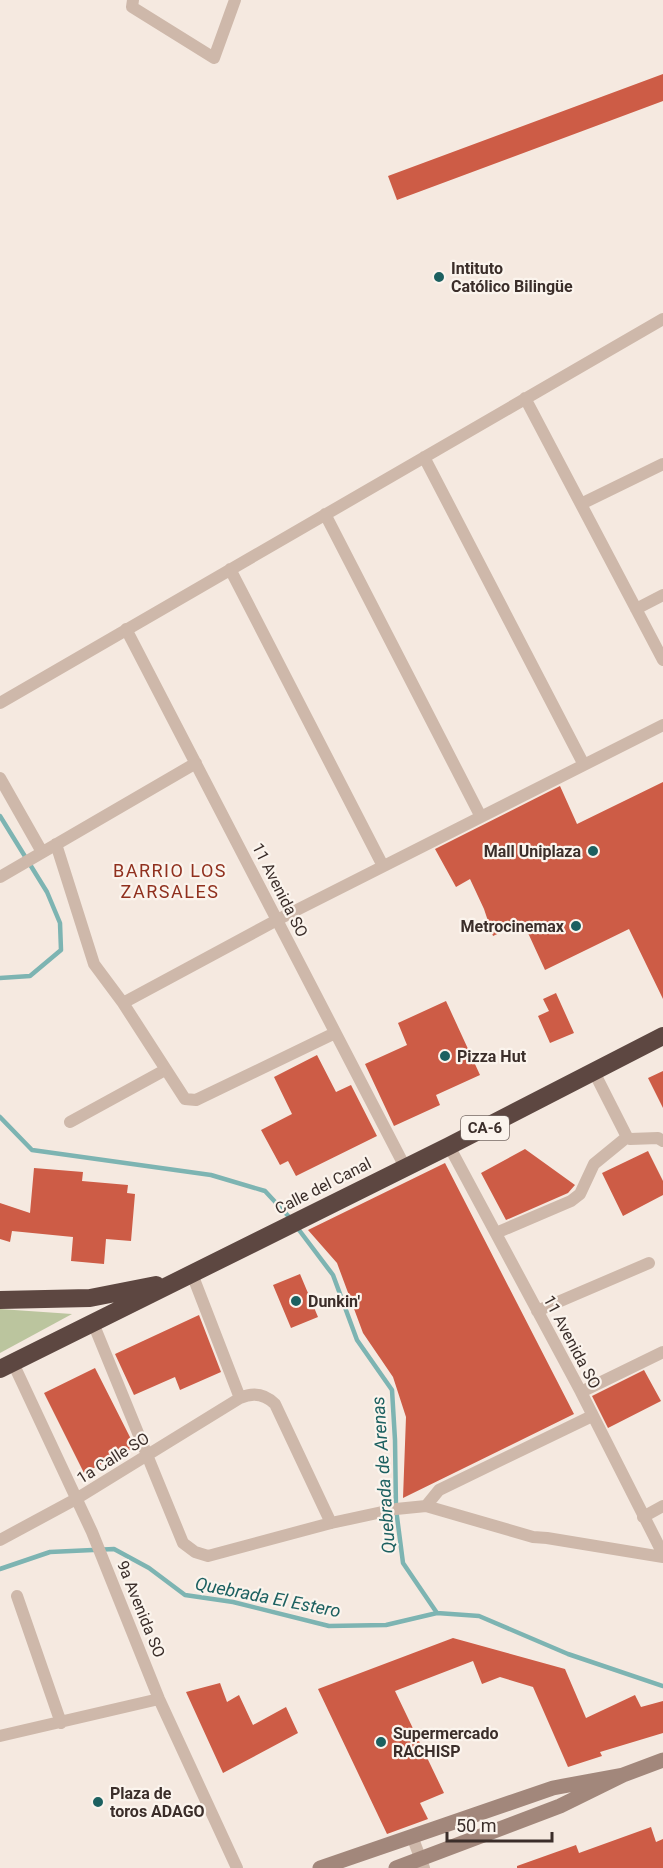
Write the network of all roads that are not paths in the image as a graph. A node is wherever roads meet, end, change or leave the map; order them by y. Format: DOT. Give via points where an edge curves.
graph roads {
  1 [pos="133,0"];
  2 [pos="235,0"];
  3 [pos="663,319"];
  4 [pos="525,398"];
  5 [pos="424,457"];
  6 [pos="663,464"];
  7 [pos="581,504"];
  8 [pos="325,514"];
  9 [pos="231,569"];
  10 [pos="663,595"];
  11 [pos="636,609"];
  12 [pos="126,629"];
  13 [pos="663,660"];
  14 [pos="0,703"];
  15 [pos="663,725"];
  16 [pos="196,763"];
  17 [pos="584,765"];
  18 [pos="0,778"];
  19 [pos="481,817"];
  20 [pos="56,844"];
  21 [pos="37,855"];
  22 [pos="383,866"];
  23 [pos="0,877"];
  24 [pos="277,920"];
  25 [pos="123,1003"];
  26 [pos="335,1033"];
  27 [pos="663,1036"];
  28 [pos="165,1070"];
  29 [pos="594,1072"];
  30 [pos="70,1122"];
  31 [pos="627,1137"];
  32 [pos="663,1141"];
  33 [pos="449,1146"];
  34 [pos="405,1167"];
  35 [pos="496,1233"];
  36 [pos="649,1263"];
  37 [pos="185,1277"];
  38 [pos="0,1300"];
  39 [pos="537,1311"];
  40 [pos="93,1323"];
  41 [pos="663,1352"];
  42 [pos="6,1366"];
  43 [pos="580,1392"];
  44 [pos="240,1398"];
  45 [pos="592,1416"];
  46 [pos="146,1456"];
  47 [pos="76,1499"];
  48 [pos="426,1506"];
  49 [pos="663,1506"];
  50 [pos="643,1517"];
  51 [pos="331,1523"];
  52 [pos="0,1540"];
  53 [pos="663,1556"];
  54 [pos="17,1596"];
  55 [pos="159,1699"];
  56 [pos="61,1723"];
  57 [pos="0,1736"];
  58 [pos="663,1760"];
  59 [pos="623,1774"];
  60 [pos="412,1836"];
  61 [pos="423,1864"];
  62 [pos="237,1868"];
  63 [pos="320,1868"];
  64 [pos="396,1868"];
  1 -- 2 [label="street" via="132,7 214,58"];
  3 -- 4 [label="street"];
  4 -- 5 [label="street"];
  4 -- 7 [label="street"];
  5 -- 8 [label="street"];
  5 -- 17 [label="street"];
  6 -- 7 [label="street"];
  7 -- 11 [label="street"];
  8 -- 9 [label="street"];
  8 -- 19 [label="street"];
  9 -- 12 [label="street"];
  9 -- 22 [label="street"];
  10 -- 11 [label="street"];
  11 -- 13 [label="street"];
  12 -- 14 [label="street"];
  12 -- 16 [label="street, 11 Avenida SO"];
  15 -- 17 [label="street"];
  16 -- 20 [label="street"];
  16 -- 24 [label="street, 11 Avenida SO"];
  17 -- 19 [label="street"];
  18 -- 21 [label="street"];
  19 -- 22 [label="street"];
  20 -- 21 [label="street"];
  20 -- 25 [label="street" via="94,964"];
  21 -- 23 [label="street"];
  22 -- 24 [label="street"];
  24 -- 25 [label="street"];
  24 -- 26 [label="street, 11 Avenida SO"];
  25 -- 28 [label="street"];
  26 -- 28 [label="street" via="196,1100 185,1099"];
  26 -- 34 [label="street, 11 Avenida SO"];
  27 -- 29 [label="highway, Calle del Canal / CA-6"];
  28 -- 30 [label="street"];
  29 -- 31 [label="street"];
  29 -- 33 [label="highway, Calle del Canal / CA-6"];
  31 -- 32 [label="street"];
  31 -- 35 [label="street" via="594,1164 580,1194 571,1201"];
  33 -- 34 [label="highway, Calle del Canal / CA-6"];
  33 -- 35 [label="street, 11 Avenida SO"];
  34 -- 37 [label="highway, Calle del Canal / CA-6"];
  35 -- 39 [label="street, 11 Avenida SO"];
  36 -- 39 [label="street"];
  37 -- 38 [label="highway" via="90,1298"];
  37 -- 40 [label="highway, Calle del Canal / CA-6"];
  37 -- 44 [label="street"];
  39 -- 43 [label="street, 11 Avenida SO"];
  40 -- 42 [label="highway, Calle del Canal / CA-6"];
  40 -- 46 [label="street"];
  41 -- 43 [label="street"];
  42 -- 47 [label="street, 9a Avenida SO"];
  43 -- 45 [label="street, 11 Avenida SO"];
  44 -- 46 [label="street, 1a Calle SO"];
  44 -- 51 [label="street" via="259,1395 275,1404"];
  45 -- 48 [label="street" via="439,1490"];
  45 -- 50 [label="street, 11 Avenida SO"];
  46 -- 47 [label="street, 1a Calle SO"];
  46 -- 51 [label="street" via="183,1543 195,1552 208,1556"];
  47 -- 52 [label="street, 1a Calle SO"];
  47 -- 55 [label="street, 9a Avenida SO"];
  48 -- 51 [label="street"];
  48 -- 53 [label="street" via="533,1538"];
  49 -- 50 [label="street"];
  50 -- 53 [label="street, 11 Avenida SO"];
  54 -- 56 [label="street"];
  55 -- 56 [label="street"];
  55 -- 62 [label="street, 9a Avenida SO"];
  56 -- 57 [label="street"];
  58 -- 59 [label="main road"];
  59 -- 60 [label="main road" via="553,1788"];
  59 -- 61 [label="main road" via="560,1806"];
  60 -- 61 [label="street"];
  60 -- 63 [label="main road"];
  61 -- 64 [label="main road"];
}
